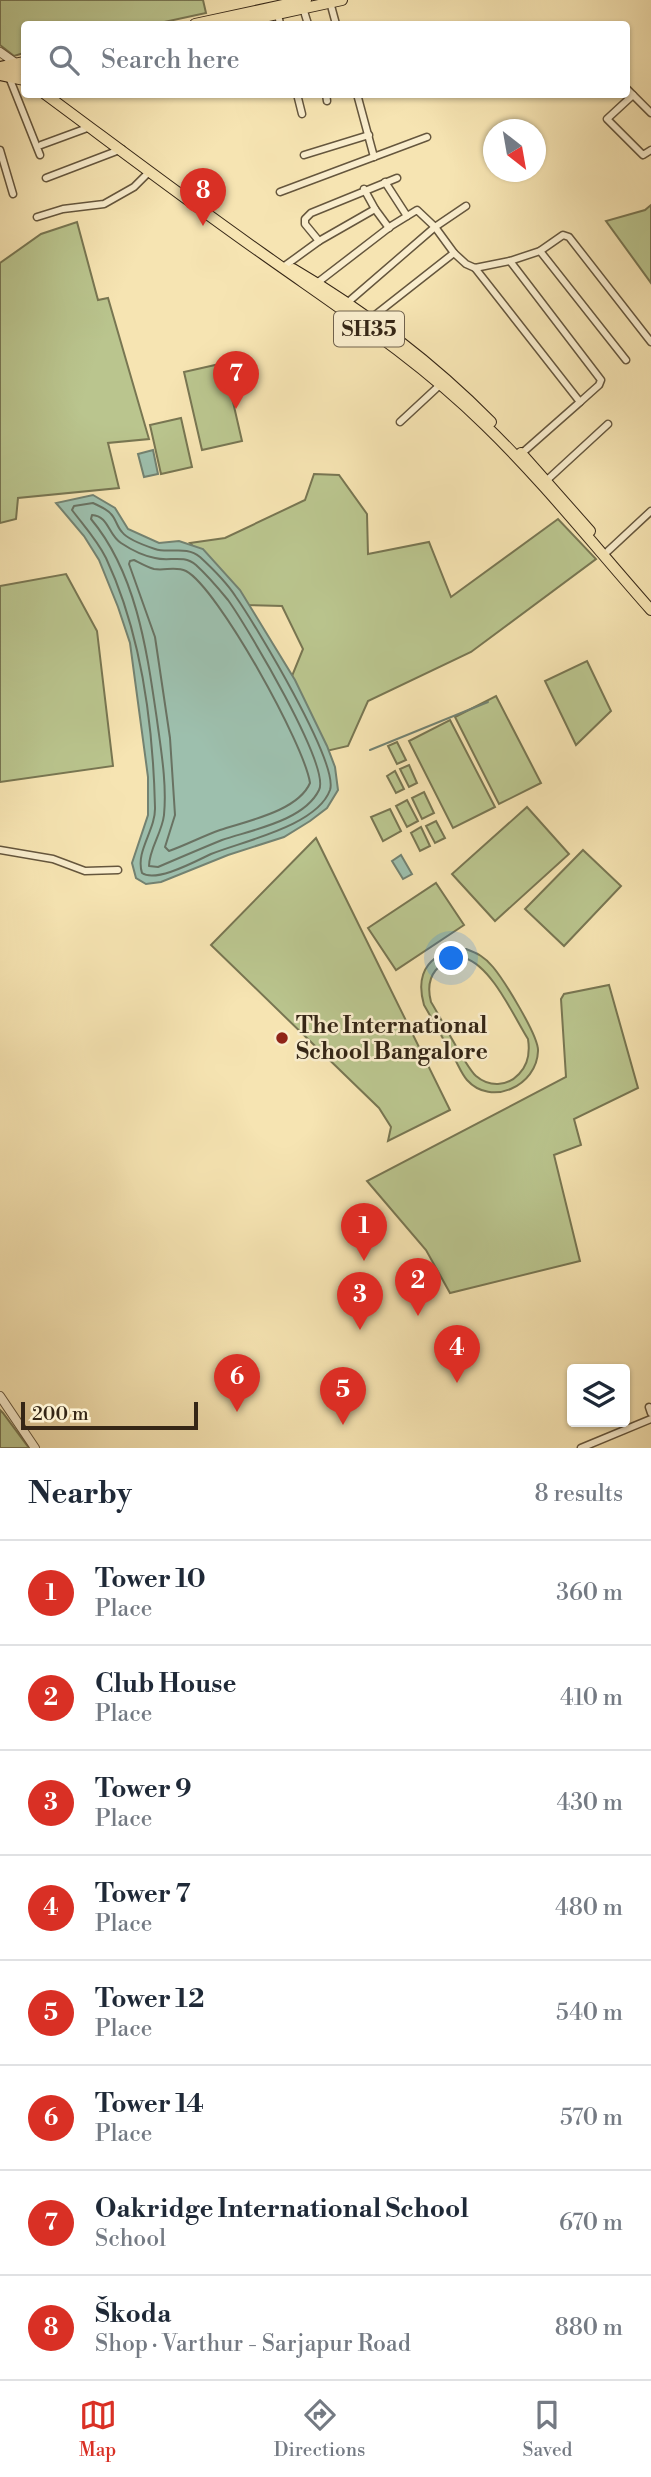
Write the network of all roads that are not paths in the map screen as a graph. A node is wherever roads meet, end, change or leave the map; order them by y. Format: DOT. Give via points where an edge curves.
graph roads {
  1 [pos="342,0"];
  2 [pos="330,1"];
  3 [pos="305,4"];
  4 [pos="279,19"];
  5 [pos="212,21"];
  6 [pos="259,21"];
  7 [pos="335,21"];
  8 [pos="0,52"];
  9 [pos="15,71"];
  10 [pos="21,91"];
  11 [pos="630,92"];
  12 [pos="23,98"];
  13 [pos="55,98"];
  14 [pos="55,98"];
  15 [pos="298,98"];
  16 [pos="358,98"];
  17 [pos="625,98"];
  18 [pos="651,113"];
  19 [pos="302,114"];
  20 [pos="90,127"];
  21 [pos="369,135"];
  22 [pos="427,137"];
  23 [pos="41,145"];
  24 [pos="122,149"];
  25 [pos="0,150"];
  26 [pos="651,150"];
  27 [pos="40,155"];
  28 [pos="304,155"];
  29 [pos="374,157"];
  30 [pos="150,171"];
  31 [pos="397,177"];
  32 [pos="46,178"];
  33 [pos="386,182"];
  34 [pos="364,189"];
  35 [pos="280,192"];
  36 [pos="13,194"];
  37 [pos="466,206"];
  38 [pos="375,209"];
  39 [pos="407,216"];
  40 [pos="37,217"];
  41 [pos="435,227"];
  42 [pos="389,228"];
  43 [pos="319,241"];
  44 [pos="540,251"];
  45 [pos="454,253"];
  46 [pos="510,261"];
  47 [pos="286,265"];
  48 [pos="475,268"];
  49 [pos="317,283"];
  50 [pos="347,303"];
  51 [pos="370,319"];
  52 [pos="651,342"];
  53 [pos="626,360"];
  54 [pos="442,382"];
  55 [pos="580,401"];
  56 [pos="400,422"];
  57 [pos="608,424"];
  58 [pos="519,456"];
  59 [pos="546,481"];
  60 [pos="651,511"];
  61 [pos="608,551"];
  62 [pos="651,600"];
  63 [pos="651,610"];
  64 [pos="0,849"];
  65 [pos="118,870"];
  66 [pos="0,1396"];
  67 [pos="651,1419"];
  68 [pos="35,1448"];
  69 [pos="581,1448"];
  1 -- 2 [label="main road"];
  2 -- 3 [label="main road"];
  2 -- 7 [label="street"];
  3 -- 4 [label="main road"];
  3 -- 5 [label="main road"];
  4 -- 6 [label="main road"];
  8 -- 9 [label="street"];
  9 -- 10 [label="street"];
  11 -- 18 [label="street"];
  12 -- 27 [label="street"];
  13 -- 20 [label="main road, SH35"];
  14 -- 24 [label="main road, SH35"];
  15 -- 19 [label="street"];
  16 -- 21 [label="street"];
  17 -- 26 [label="street" via="607,119 643,155"];
  20 -- 23 [label="street"];
  20 -- 24 [label="main road, SH35"];
  21 -- 28 [label="street"];
  21 -- 29 [label="street"];
  22 -- 29 [label="street"];
  24 -- 30 [label="main road, SH35"];
  24 -- 32 [label="street"];
  25 -- 36 [label="street"];
  29 -- 35 [label="street"];
  30 -- 40 [label="street" via="134,187 104,204"];
  30 -- 47 [label="main road, SH35"];
  30 -- 54 [label="main road, SH35"];
  31 -- 33 [label="street"];
  33 -- 34 [label="street"];
  33 -- 39 [label="street"];
  34 -- 38 [label="street"];
  34 -- 43 [label="street" via="306,217 304,224"];
  37 -- 41 [label="street"];
  38 -- 42 [label="street"];
  38 -- 43 [label="street"];
  39 -- 41 [label="street" via="417,210"];
  39 -- 42 [label="street"];
  41 -- 45 [label="street"];
  41 -- 50 [label="street"];
  42 -- 49 [label="street"];
  43 -- 47 [label="street"];
  44 -- 46 [label="street"];
  44 -- 52 [label="street" via="563,235 569,237"];
  44 -- 53 [label="street"];
  45 -- 48 [label="street"];
  45 -- 51 [label="street"];
  46 -- 48 [label="street"];
  46 -- 55 [label="street" via="601,381"];
  47 -- 49 [label="main road, SH35"];
  48 -- 55 [label="street"];
  49 -- 50 [label="main road, SH35"];
  50 -- 51 [label="main road, SH35"];
  51 -- 54 [label="main road, SH35"];
  54 -- 56 [label="street"];
  54 -- 58 [label="main road, SH35" via="489,419"];
  55 -- 58 [label="street"];
  57 -- 59 [label="street"];
  58 -- 59 [label="main road, SH35"];
  58 -- 63 [label="main road, SH35"];
  59 -- 61 [label="main road, SH35"];
  60 -- 61 [label="street"];
  61 -- 62 [label="main road, SH35"];
  64 -- 65 [label="street" via="53,859 85,871"];
  66 -- 68 [label="street"];
  67 -- 69 [label="street"];
}
